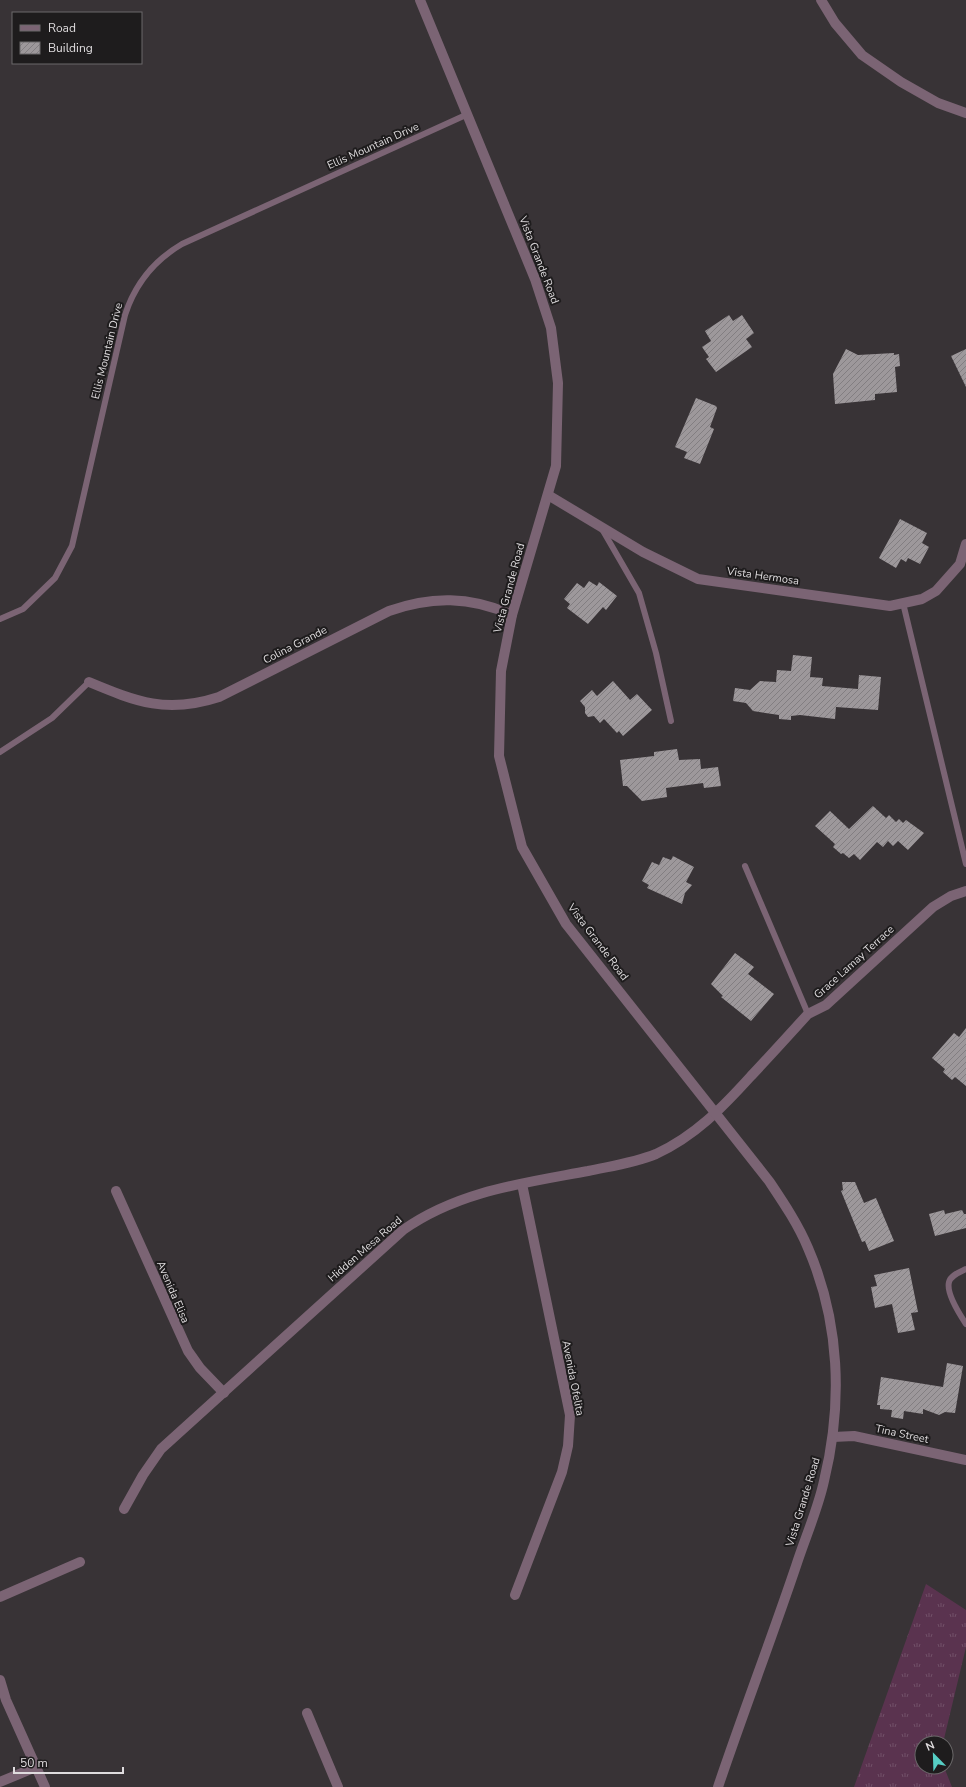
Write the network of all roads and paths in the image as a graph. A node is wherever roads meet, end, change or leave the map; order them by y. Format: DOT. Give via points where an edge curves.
graph roads {
  1 [pos="420,0"];
  2 [pos="821,0"];
  3 [pos="966,113"];
  4 [pos="468,114"];
  5 [pos="548,495"];
  6 [pos="601,528"];
  7 [pos="966,544"];
  8 [pos="903,603"];
  9 [pos="512,615"];
  10 [pos="0,619"];
  11 [pos="89,682"];
  12 [pos="671,721"];
  13 [pos="0,752"];
  14 [pos="966,864"];
  15 [pos="745,866"];
  16 [pos="966,891"];
  17 [pos="808,1014"];
  18 [pos="716,1114"];
  19 [pos="522,1184"];
  20 [pos="116,1191"];
  21 [pos="966,1269"];
  22 [pos="966,1324"];
  23 [pos="224,1393"];
  24 [pos="833,1437"];
  25 [pos="966,1460"];
  26 [pos="124,1509"];
  27 [pos="80,1562"];
  28 [pos="515,1595"];
  29 [pos="0,1597"];
  30 [pos="0,1680"];
  31 [pos="307,1713"];
  32 [pos="36,1767"];
  33 [pos="0,1782"];
  34 [pos="45,1787"];
  35 [pos="338,1787"];
  36 [pos="718,1787"];
  1 -- 4 [label="street, Vista Grande Road"];
  2 -- 3 [label="street" via="835,23 862,55 919,93"];
  4 -- 5 [label="street, Vista Grande Road" via="535,279 551,328 558,383 556,466"];
  4 -- 10 [label="lane, Ellis Mountain Drive" via="182,244 152,266 135,289 124,315 72,546 55,578 23,609"];
  5 -- 6 [label="street, Vista Hermosa"];
  5 -- 9 [label="street, Vista Grande Road"];
  6 -- 8 [label="street, Vista Hermosa" via="647,555 698,579 890,606"];
  6 -- 12 [label="lane" via="638,593 656,653"];
  7 -- 8 [label="street, Vista Hermosa" via="960,564 936,591"];
  8 -- 14 [label="lane"];
  9 -- 11 [label="street, Colina Grande" via="485,604 457,599 422,601 405,605 388,611 219,697 194,704 167,706 138,701"];
  9 -- 18 [label="street, Vista Grande Road" via="501,671 499,756 522,847 566,924"];
  11 -- 13 [label="lane" via="52,718"];
  15 -- 17 [label="lane"];
  16 -- 17 [label="street, Grace Lamay Terrace" via="951,896 933,907 826,1005"];
  17 -- 18 [label="street, Grace Lamay Terrace"];
  18 -- 19 [label="street, Hidden Mesa Road" via="688,1136 648,1157"];
  18 -- 24 [label="street, Vista Grande Road" via="783,1201 808,1246 826,1295 834,1343 836,1395"];
  19 -- 23 [label="street, Hidden Mesa Road" via="457,1201 416,1221 391,1240"];
  19 -- 28 [label="street, Avenida Ofelita" via="570,1415 570,1433 562,1472"];
  20 -- 23 [label="street, Avenida Elisa" via="188,1352"];
  21 -- 22 [label="lane" via="953,1275 949,1283 957,1309"];
  23 -- 26 [label="street, Hidden Mesa Road" via="161,1449"];
  24 -- 25 [label="street, Tina Street" via="854,1436"];
  24 -- 36 [label="street, Vista Grande Road" via="819,1496"];
  27 -- 29 [label="street"];
  30 -- 32 [label="street" via="6,1700"];
  31 -- 35 [label="street"];
  32 -- 33 [label="street"];
  32 -- 34 [label="street"];
}
